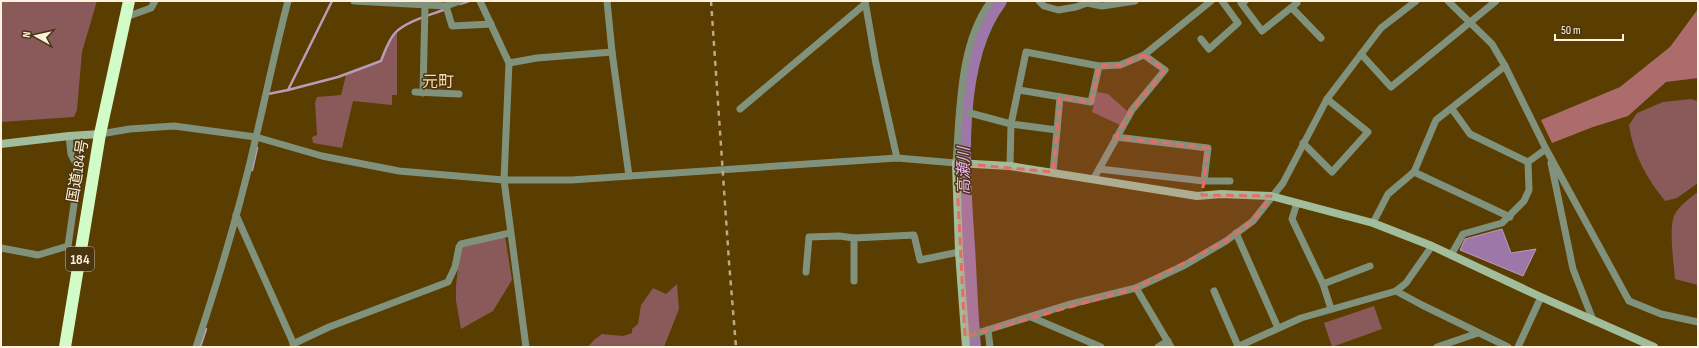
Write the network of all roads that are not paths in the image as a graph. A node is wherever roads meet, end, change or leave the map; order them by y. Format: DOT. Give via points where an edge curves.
graph roads {
  1 [pos="129,1"];
  2 [pos="155,1"];
  3 [pos="288,1"];
  4 [pos="354,1"];
  5 [pos="460,1"];
  6 [pos="480,1"];
  7 [pos="607,1"];
  8 [pos="991,1"];
  9 [pos="1039,1"];
  10 [pos="1135,1"];
  11 [pos="1211,1"];
  12 [pos="1222,1"];
  13 [pos="1245,1"];
  14 [pos="1416,1"];
  15 [pos="1448,1"];
  16 [pos="1496,1"];
  17 [pos="865,2"];
  18 [pos="1294,4"];
  19 [pos="425,5"];
  20 [pos="446,6"];
  21 [pos="126,17"];
  22 [pos="1470,22"];
  23 [pos="491,24"];
  24 [pos="1321,38"];
  25 [pos="1201,39"];
  26 [pos="612,52"];
  27 [pos="1361,54"];
  28 [pos="1144,56"];
  29 [pos="509,63"];
  30 [pos="1099,66"];
  31 [pos="1505,66"];
  32 [pos="1019,90"];
  33 [pos="415,92"];
  34 [pos="423,93"];
  35 [pos="459,94"];
  36 [pos="1060,97"];
  37 [pos="1327,99"];
  38 [pos="740,109"];
  39 [pos="1452,109"];
  40 [pos="970,113"];
  41 [pos="1011,124"];
  42 [pos="1057,130"];
  43 [pos="100,134"];
  44 [pos="69,136"];
  45 [pos="256,137"];
  46 [pos="1116,137"];
  47 [pos="1303,143"];
  48 [pos="1,144"];
  49 [pos="1548,152"];
  50 [pos="897,158"];
  51 [pos="1528,162"];
  52 [pos="956,163"];
  53 [pos="1010,166"];
  54 [pos="1099,169"];
  55 [pos="1053,172"];
  56 [pos="1414,172"];
  57 [pos="629,176"];
  58 [pos="1094,178"];
  59 [pos="504,180"];
  60 [pos="1230,180"];
  61 [pos="1204,181"];
  62 [pos="1271,196"];
  63 [pos="1297,203"];
  64 [pos="236,215"];
  65 [pos="1510,217"];
  66 [pos="1374,222"];
  67 [pos="510,233"];
  68 [pos="1236,233"];
  69 [pos="854,238"];
  70 [pos="1432,246"];
  71 [pos="1,248"];
  72 [pos="959,252"];
  73 [pos="1451,255"];
  74 [pos="1370,266"];
  75 [pos="806,272"];
  76 [pos="854,281"];
  77 [pos="1323,284"];
  78 [pos="1136,288"];
  79 [pos="1214,291"];
  80 [pos="1396,291"];
  81 [pos="1541,297"];
  82 [pos="1331,309"];
  83 [pos="1031,317"];
  84 [pos="1593,320"];
  85 [pos="1698,322"];
  86 [pos="1278,328"];
  87 [pos="988,330"];
  88 [pos="1478,333"];
  89 [pos="965,337"];
  90 [pos="1169,344"];
  91 [pos="294,345"];
  92 [pos="65,347"];
  93 [pos="196,347"];
  94 [pos="526,347"];
  95 [pos="966,347"];
  96 [pos="990,347"];
  97 [pos="1101,347"];
  98 [pos="1158,347"];
  99 [pos="1238,347"];
  100 [pos="1437,347"];
  101 [pos="1508,347"];
  102 [pos="1518,347"];
  103 [pos="1654,347"];
  1 -- 21 [label="highway, 国道184号 / 184"];
  2 -- 21 [label="street" via="151,8"];
  3 -- 45 [label="street"];
  4 -- 19 [label="street"];
  5 -- 20 [label="street"];
  6 -- 23 [label="street"];
  7 -- 26 [label="street"];
  8 -- 52 [label="street" via="976,27 968,58 963,82"];
  9 -- 10 [label="street" via="1044,6 1058,10 1087,3 1102,6"];
  11 -- 28 [label="street"];
  12 -- 25 [label="street" via="1238,23 1209,49"];
  13 -- 18 [label="street" via="1241,3 1262,31"];
  14 -- 27 [label="street" via="1381,28"];
  15 -- 22 [label="street"];
  16 -- 22 [label="street"];
  17 -- 38 [label="street"];
  17 -- 50 [label="street"];
  18 -- 24 [label="street"];
  19 -- 20 [label="street"];
  19 -- 34 [label="street"];
  20 -- 23 [label="street" via="452,26"];
  21 -- 43 [label="highway, 国道184号 / 184"];
  22 -- 27 [label="street" via="1392,87"];
  22 -- 31 [label="street" via="1492,44"];
  23 -- 29 [label="street"];
  26 -- 29 [label="street"];
  26 -- 57 [label="street"];
  27 -- 37 [label="street"];
  28 -- 30 [label="street" via="1120,65"];
  28 -- 46 [label="street" via="1165,70 1132,110"];
  29 -- 59 [label="street"];
  30 -- 32 [label="street" via="1026,52"];
  30 -- 36 [label="street" via="1091,102"];
  31 -- 39 [label="street"];
  31 -- 49 [label="street"];
  32 -- 36 [label="street"];
  32 -- 41 [label="street"];
  33 -- 34 [label="street"];
  34 -- 35 [label="street"];
  36 -- 42 [label="street"];
  37 -- 47 [label="street"];
  37 -- 47 [label="street" via="1368,132 1332,172"];
  39 -- 51 [label="street" via="1470,134"];
  39 -- 56 [label="street" via="1436,120"];
  40 -- 41 [label="street"];
  41 -- 42 [label="street"];
  41 -- 53 [label="street"];
  42 -- 55 [label="street"];
  43 -- 44 [label="street"];
  43 -- 45 [label="street" via="174,126"];
  43 -- 92 [label="highway, 国道184号 / 184"];
  44 -- 48 [label="street"];
  44 -- 71 [label="street" via="71,154 79,170 68,246 38,255"];
  45 -- 59 [label="street" via="322,156 399,171"];
  45 -- 64 [label="street"];
  46 -- 54 [label="street"];
  46 -- 61 [label="street" via="1208,148"];
  47 -- 62 [label="street" via="1283,183"];
  49 -- 51 [label="street"];
  49 -- 84 [label="street" via="1573,270"];
  49 -- 85 [label="street" via="1629,301 1661,314"];
  50 -- 52 [label="street"];
  50 -- 57 [label="street"];
  51 -- 65 [label="street" via="1529,190 1524,201"];
  52 -- 53 [label="street"];
  52 -- 72 [label="street"];
  53 -- 55 [label="street"];
  54 -- 58 [label="street"];
  54 -- 61 [label="street"];
  55 -- 58 [label="street"];
  56 -- 65 [label="street"];
  56 -- 66 [label="street" via="1388,194"];
  57 -- 59 [label="street" via="570,180"];
  58 -- 62 [label="street" via="1197,196"];
  59 -- 67 [label="street"];
  60 -- 61 [label="street"];
  62 -- 63 [label="street"];
  62 -- 68 [label="street" via="1253,221"];
  63 -- 66 [label="street"];
  63 -- 77 [label="street" via="1292,219"];
  64 -- 91 [label="street"];
  64 -- 93 [label="street"];
  65 -- 73 [label="street" via="1502,223 1463,234"];
  66 -- 70 [label="street"];
  67 -- 91 [label="street" via="461,244 448,282 329,326"];
  67 -- 94 [label="street"];
  68 -- 78 [label="street" via="1185,265"];
  68 -- 86 [label="street"];
  69 -- 72 [label="street" via="914,235 920,260"];
  69 -- 75 [label="street" via="809,237"];
  69 -- 76 [label="street"];
  70 -- 73 [label="street"];
  70 -- 80 [label="street" via="1406,283"];
  72 -- 89 [label="street"];
  73 -- 81 [label="street"];
  74 -- 77 [label="street"];
  77 -- 82 [label="street"];
  78 -- 83 [label="street"];
  78 -- 90 [label="street"];
  79 -- 99 [label="street"];
  80 -- 82 [label="street"];
  80 -- 88 [label="street"];
  81 -- 84 [label="street"];
  81 -- 102 [label="street"];
  82 -- 86 [label="street"];
  83 -- 87 [label="street"];
  83 -- 97 [label="street"];
  84 -- 103 [label="street"];
  86 -- 99 [label="street"];
  87 -- 89 [label="street"];
  87 -- 96 [label="street"];
  88 -- 100 [label="street"];
  88 -- 101 [label="street"];
  89 -- 95 [label="street"];
  90 -- 98 [label="street"];
}
